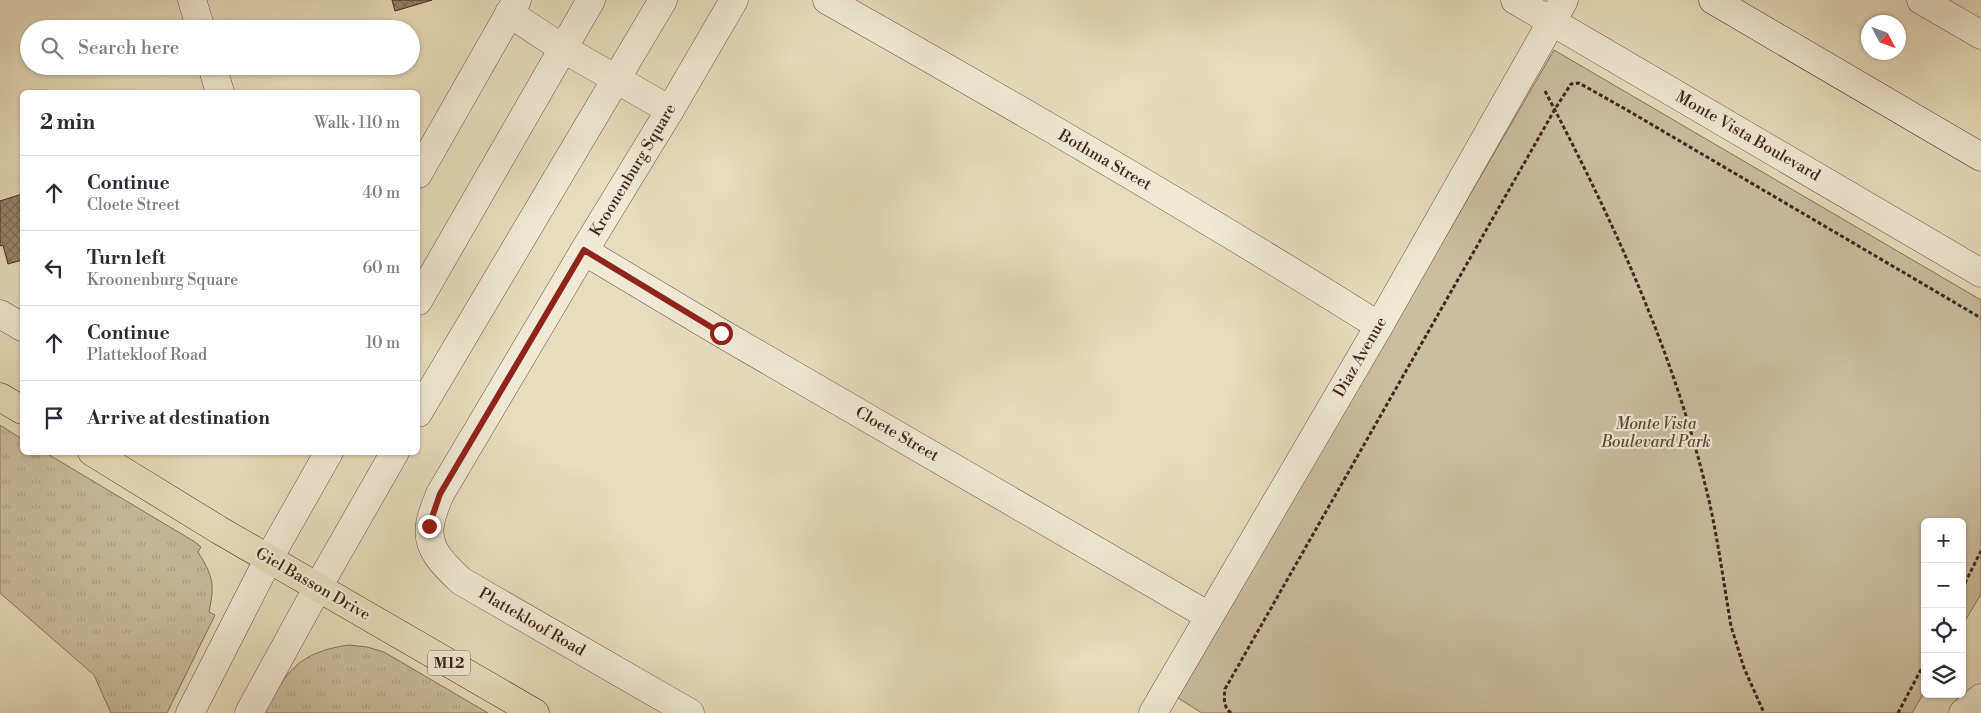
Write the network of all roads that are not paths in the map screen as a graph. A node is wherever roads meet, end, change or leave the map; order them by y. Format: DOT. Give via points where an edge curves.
graph roads {
  1 [pos="192,0"];
  2 [pos="591,0"];
  3 [pos="663,0"];
  4 [pos="734,0"];
  5 [pos="827,0"];
  6 [pos="1515,0"];
  7 [pos="1713,0"];
  8 [pos="1921,0"];
  9 [pos="513,7"];
  10 [pos="1558,11"];
  11 [pos="198,20"];
  12 [pos="1981,35"];
  13 [pos="562,48"];
  14 [pos="215,75"];
  15 [pos="617,80"];
  16 [pos="219,90"];
  17 [pos="670,110"];
  18 [pos="1981,157"];
  19 [pos="420,170"];
  20 [pos="584,250"];
  21 [pos="1981,273"];
  22 [pos="420,297"];
  23 [pos="0,314"];
  24 [pos="20,326"];
  25 [pos="1379,326"];
  26 [pos="0,397"];
  27 [pos="20,409"];
  28 [pos="420,410"];
  29 [pos="97,455"];
  30 [pos="327,455"];
  31 [pos="393,455"];
  32 [pos="440,494"];
  33 [pos="269,558"];
  34 [pos="318,587"];
  35 [pos="1209,616"];
  36 [pos="1981,698"];
  37 [pos="190,713"];
  38 [pos="249,713"];
  39 [pos="535,713"];
  40 [pos="690,713"];
  41 [pos="1153,713"];
  42 [pos="1962,713"];
  1 -- 11 [label="street"];
  2 -- 13 [label="street"];
  3 -- 15 [label="street"];
  4 -- 17 [label="street, Kroonenburg Square"];
  5 -- 25 [label="street, Bothma Street" via="1257,250"];
  6 -- 10 [label="street, Monte Vista Boulevard"];
  7 -- 18 [label="street"];
  8 -- 12 [label="street"];
  9 -- 13 [label="street"];
  9 -- 19 [label="street"];
  10 -- 21 [label="street, Monte Vista Boulevard"];
  10 -- 25 [label="street, Diaz Avenue"];
  13 -- 15 [label="street"];
  13 -- 22 [label="street"];
  14 -- 16 [label="street"];
  15 -- 17 [label="street"];
  15 -- 28 [label="street"];
  17 -- 20 [label="street, Kroonenburg Square"];
  20 -- 32 [label="street, Kroonenburg Square"];
  20 -- 35 [label="street, Cloete Street"];
  23 -- 24 [label="street"];
  25 -- 35 [label="street, Diaz Avenue"];
  26 -- 27 [label="main road"];
  29 -- 33 [label="main road, Giel Basson Drive / M12"];
  30 -- 33 [label="street"];
  31 -- 34 [label="street"];
  32 -- 40 [label="street, Plattekloof Road" via="429,526 431,546 443,564 461,581"];
  33 -- 34 [label="main road, Giel Basson Drive / M12"];
  33 -- 37 [label="street"];
  34 -- 38 [label="street"];
  34 -- 39 [label="main road, Giel Basson Drive / M12"];
  35 -- 41 [label="street, Diaz Avenue"];
  36 -- 42 [label="street"];
}
